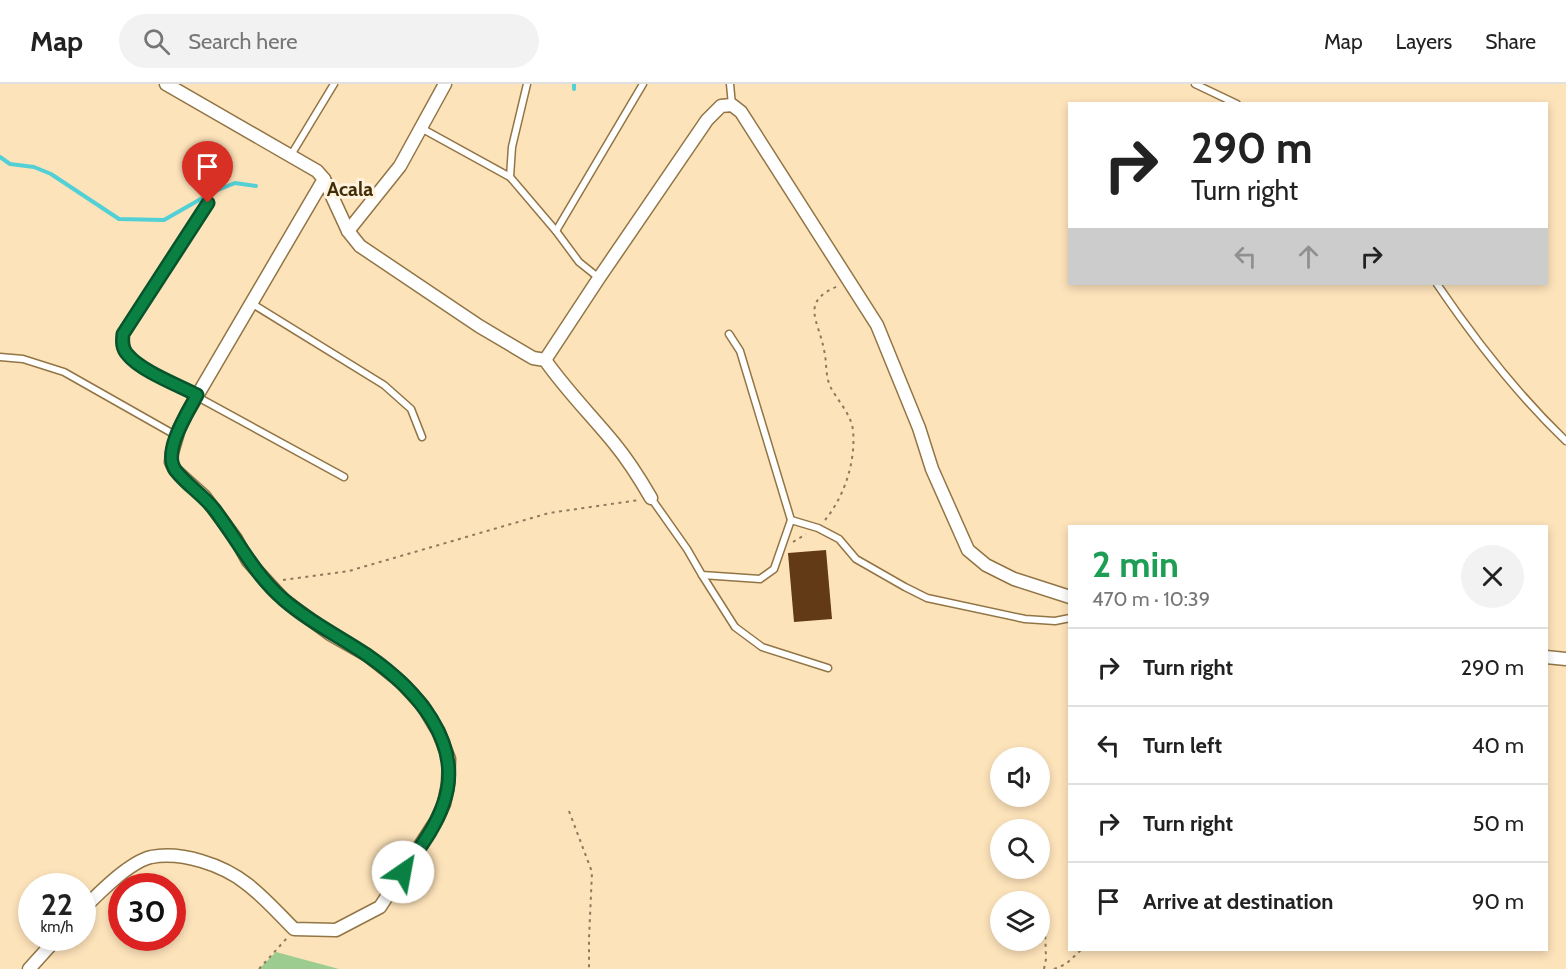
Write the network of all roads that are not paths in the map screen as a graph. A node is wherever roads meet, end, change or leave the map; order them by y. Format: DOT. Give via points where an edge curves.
graph roads {
  1 [pos="166,84"];
  2 [pos="334,84"];
  3 [pos="446,84"];
  4 [pos="527,84"];
  5 [pos="643,84"];
  6 [pos="730,84"];
  7 [pos="1195,84"];
  8 [pos="1233,102"];
  9 [pos="732,105"];
  10 [pos="420,128"];
  11 [pos="291,155"];
  12 [pos="510,177"];
  13 [pos="324,179"];
  14 [pos="208,203"];
  15 [pos="348,231"];
  16 [pos="556,231"];
  17 [pos="598,278"];
  18 [pos="1438,285"];
  19 [pos="251,303"];
  20 [pos="729,334"];
  21 [pos="0,357"];
  22 [pos="545,360"];
  23 [pos="197,395"];
  24 [pos="177,436"];
  25 [pos="422,437"];
  26 [pos="1566,441"];
  27 [pos="344,477"];
  28 [pos="651,498"];
  29 [pos="791,520"];
  30 [pos="702,575"];
  31 [pos="1068,596"];
  32 [pos="1068,618"];
  33 [pos="1548,657"];
  34 [pos="1566,659"];
  35 [pos="828,668"];
  36 [pos="96,897"];
  37 [pos="45,951"];
  38 [pos="29,969"];
  1 -- 11 [label="street"];
  2 -- 11 [label="lane"];
  3 -- 10 [label="street"];
  4 -- 12 [label="lane" via="512,147"];
  5 -- 16 [label="lane"];
  6 -- 9 [label="lane"];
  7 -- 8 [label="lane"];
  9 -- 17 [label="street" via="721,106 707,120"];
  9 -- 31 [label="street" via="741,112 876,325 968,550 986,565 1014,579"];
  10 -- 12 [label="lane"];
  10 -- 15 [label="street" via="400,166"];
  11 -- 13 [label="street"];
  12 -- 16 [label="lane"];
  13 -- 15 [label="street"];
  13 -- 19 [label="street"];
  14 -- 23 [label="lane" via="123,334 121,345 139,365"];
  15 -- 22 [label="street" via="360,246 455,311 532,358"];
  16 -- 17 [label="lane" via="579,262"];
  17 -- 22 [label="street"];
  18 -- 26 [label="lane" via="1481,347"];
  19 -- 23 [label="street"];
  19 -- 25 [label="lane" via="399,397 411,409"];
  20 -- 29 [label="lane" via="740,351"];
  21 -- 24 [label="lane" via="23,359 64,372"];
  22 -- 28 [label="street" via="615,444"];
  23 -- 24 [label="street"];
  23 -- 27 [label="lane"];
  24 -- 36 [label="street" via="171,462 175,470 204,496 266,582 330,634 367,655 423,706 449,759 448,784 436,820 380,907 336,930 294,929 247,884 196,860 150,857 121,874"];
  28 -- 30 [label="lane"];
  29 -- 30 [label="lane" via="774,569 760,579"];
  29 -- 32 [label="lane" via="839,539 856,559 927,598 1025,620"];
  30 -- 35 [label="lane" via="735,627 762,647"];
  33 -- 34 [label="street"];
  37 -- 38 [label="street"];
}
